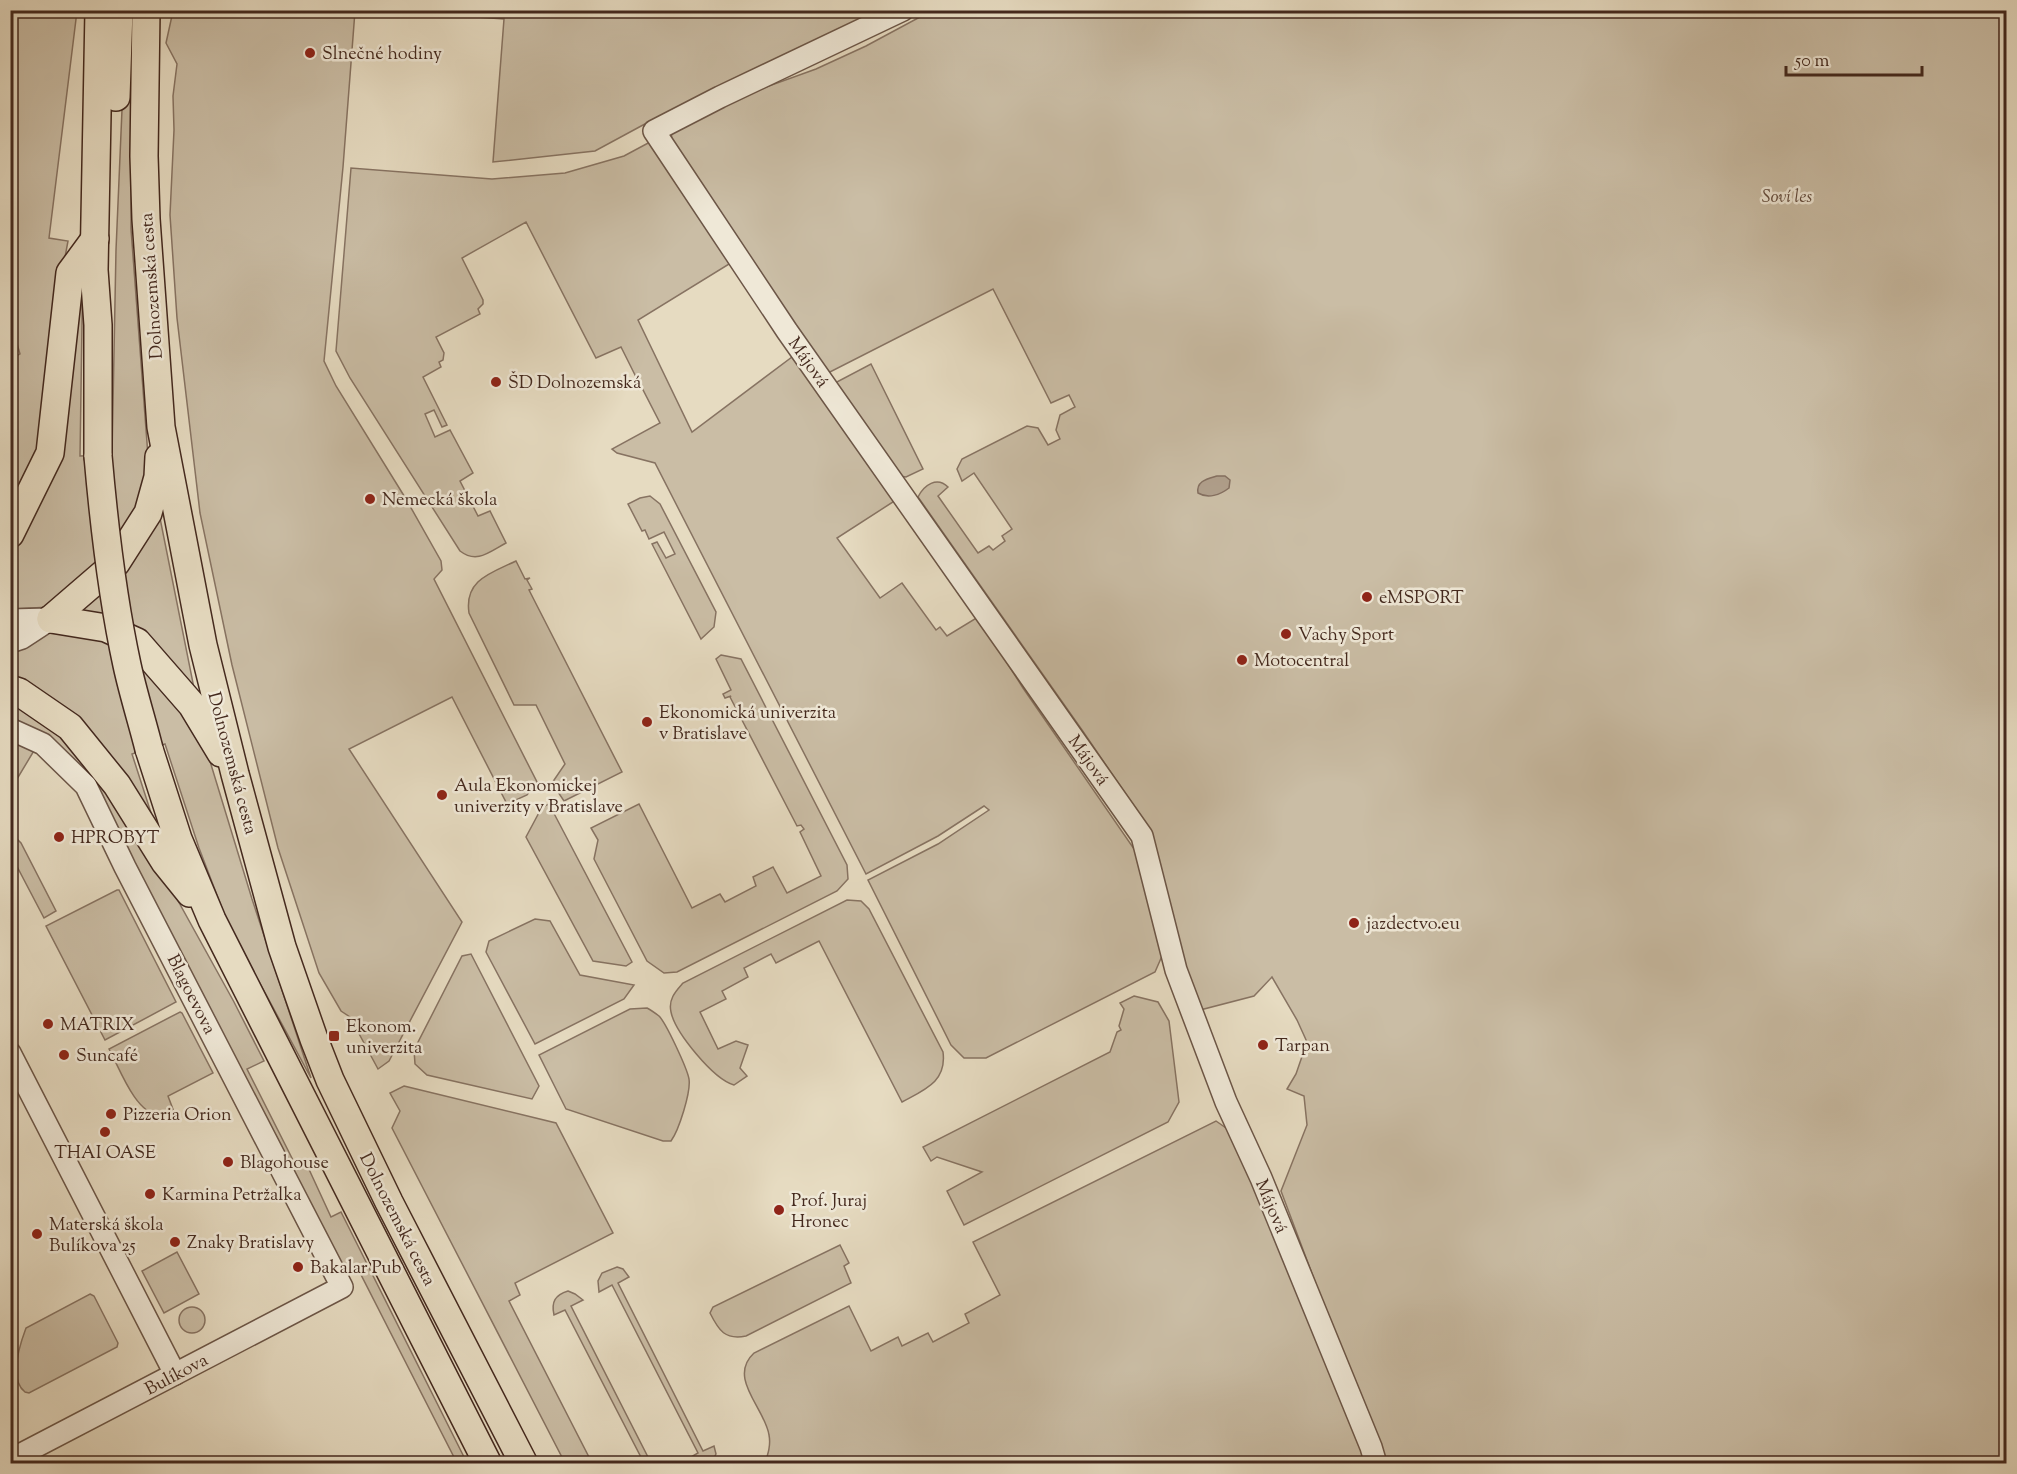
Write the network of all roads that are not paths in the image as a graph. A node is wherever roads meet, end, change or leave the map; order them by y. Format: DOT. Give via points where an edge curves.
graph roads {
  1 [pos="99,10"];
  2 [pos="119,10"];
  3 [pos="146,10"];
  4 [pos="903,10"];
  5 [pos="95,239"];
  6 [pos="98,325"];
  7 [pos="161,427"];
  8 [pos="10,534"];
  9 [pos="51,619"];
  10 [pos="10,620"];
  11 [pos="10,642"];
  12 [pos="10,689"];
  13 [pos="10,729"];
  14 [pos="235,774"];
  15 [pos="212,920"];
  16 [pos="10,1053"];
  17 [pos="342,1287"];
  18 [pos="175,1374"];
  19 [pos="10,1460"];
  20 [pos="488,1464"];
  21 [pos="524,1464"];
  22 [pos="1376,1464"];
  1 -- 5 [label="main road, Dolnozemská cesta"];
  2 -- 6 [label="main road" via="109,270"];
  3 -- 7 [label="main road, Dolnozemská cesta" via="146,219"];
  4 -- 22 [label="street, Májová" via="654,131 787,331 1142,836 1180,981"];
  5 -- 6 [label="main road, Dolnozemská cesta"];
  5 -- 8 [label="main road" via="70,273 51,453"];
  6 -- 15 [label="main road, Dolnozemská cesta, bridge" via="98,456 127,664 178,839"];
  7 -- 9 [label="main road" via="158,477 148,513 116,563"];
  7 -- 14 [label="main road, Dolnozemská cesta" via="203,645"];
  9 -- 10 [label="street"];
  9 -- 11 [label="street"];
  9 -- 14 [label="main road" via="106,628 137,642 192,705"];
  12 -- 15 [label="main road" via="70,727 117,785 165,862"];
  13 -- 17 [label="street, Blagoevova" via="43,744 86,786"];
  14 -- 21 [label="main road, Dolnozemská cesta" via="282,947 330,1080"];
  15 -- 20 [label="main road, Dolnozemská cesta"];
  16 -- 18 [label="street"];
  17 -- 18 [label="street, Bulíkova"];
  18 -- 19 [label="street, Bulíkova"];
}
